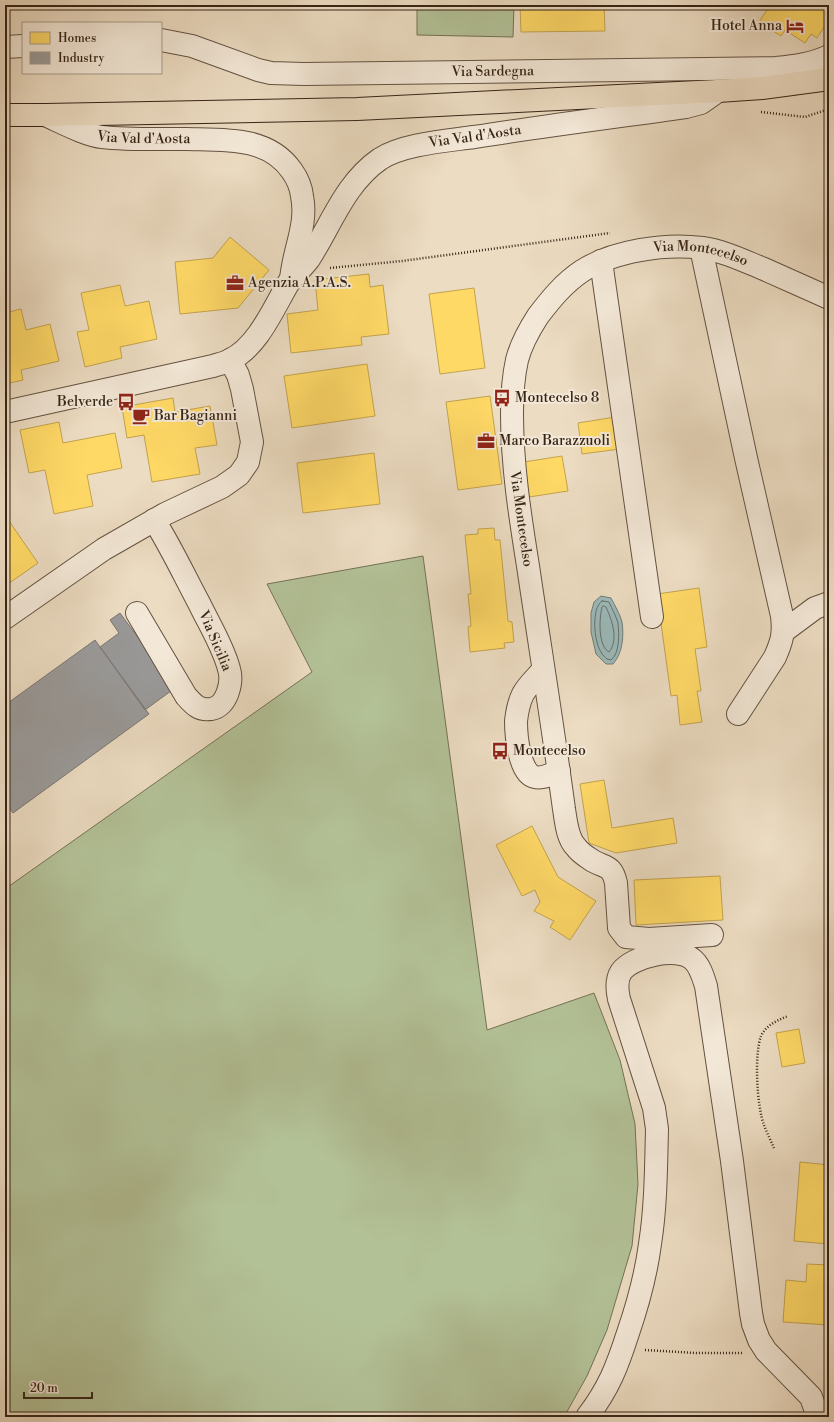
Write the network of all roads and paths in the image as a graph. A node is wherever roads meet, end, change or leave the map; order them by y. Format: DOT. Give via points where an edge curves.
graph roads {
  1 [pos="162,40"];
  2 [pos="22,46"];
  3 [pos="5,47"];
  4 [pos="829,56"];
  5 [pos="829,79"];
  6 [pos="718,91"];
  7 [pos="829,109"];
  8 [pos="755,112"];
  9 [pos="5,115"];
  10 [pos="45,115"];
  11 [pos="612,232"];
  12 [pos="701,248"];
  13 [pos="601,261"];
  14 [pos="315,265"];
  15 [pos="291,280"];
  16 [pos="829,298"];
  17 [pos="230,360"];
  18 [pos="5,412"];
  19 [pos="154,520"];
  20 [pos="829,603"];
  21 [pos="137,613"];
  22 [pos="5,618"];
  23 [pos="652,618"];
  24 [pos="784,631"];
  25 [pos="543,670"];
  26 [pos="738,714"];
  27 [pos="559,772"];
  28 [pos="712,934"];
  29 [pos="788,1016"];
  30 [pos="774,1148"];
  31 [pos="623,1349"];
  32 [pos="766,1351"];
  33 [pos="587,1417"];
  34 [pos="818,1417"];
  1 -- 4 [label="street, Via Sardegna" via="192,46 258,70 304,74 776,68 806,64"];
  2 -- 3 [label="street"];
  5 -- 6 [label="main road"];
  6 -- 10 [label="main road" via="357,109"];
  6 -- 14 [label="street, Via Val d'Aosta" via="701,103 686,107 424,145 394,152 381,158 356,180 322,238"];
  7 -- 8 [label="path" via="800,117"];
  9 -- 10 [label="main road"];
  10 -- 15 [label="street, Via Val d'Aosta" via="99,137 234,140 252,143 272,151 291,170 302,196 301,229"];
  11 -- 14 [label="path" via="402,261"];
  12 -- 13 [label="street, Via Montecelso" via="662,247"];
  12 -- 16 [label="street, Via Montecelso" via="734,256"];
  12 -- 24 [label="street"];
  13 -- 23 [label="street"];
  13 -- 25 [label="street, Via Montecelso" via="574,277 557,292 524,339 514,372 514,462"];
  14 -- 15 [label="street, Via Val d'Aosta"];
  15 -- 17 [label="street, Via Val d'Aosta" via="258,334 246,349"];
  17 -- 18 [label="street, Via Val d'Aosta" via="213,366"];
  17 -- 19 [label="street" via="238,375 252,436 248,462 239,476 222,487"];
  19 -- 21 [label="street, Via Sicilia" via="167,540 229,670 228,692 217,707 203,710 195,707"];
  19 -- 22 [label="street" via="104,550"];
  20 -- 24 [label="street" via="815,608"];
  24 -- 26 [label="street" via="775,657"];
  25 -- 27 [label="street, Via Montecelso"];
  25 -- 27 [label="street" via="528,686 520,701 516,720 518,742 524,767 534,777"];
  27 -- 28 [label="street, Via Montecelso" via="571,839 575,847 585,855 611,869 616,883 619,928 623,935 642,939"];
  29 -- 30 [label="path" via="771,1024 761,1036 758,1059 758,1092 762,1118"];
  31 -- 32 [label="path" via="715,1354"];
  31 -- 32 [label="street" via="637,1304 650,1243 654,1212 657,1129 654,1108 619,999 618,979 626,967 639,959 681,953 692,959 701,972 706,986 752,1319 759,1340"];
  31 -- 33 [label="street" via="613,1377"];
  32 -- 34 [label="street" via="811,1397"];
}
